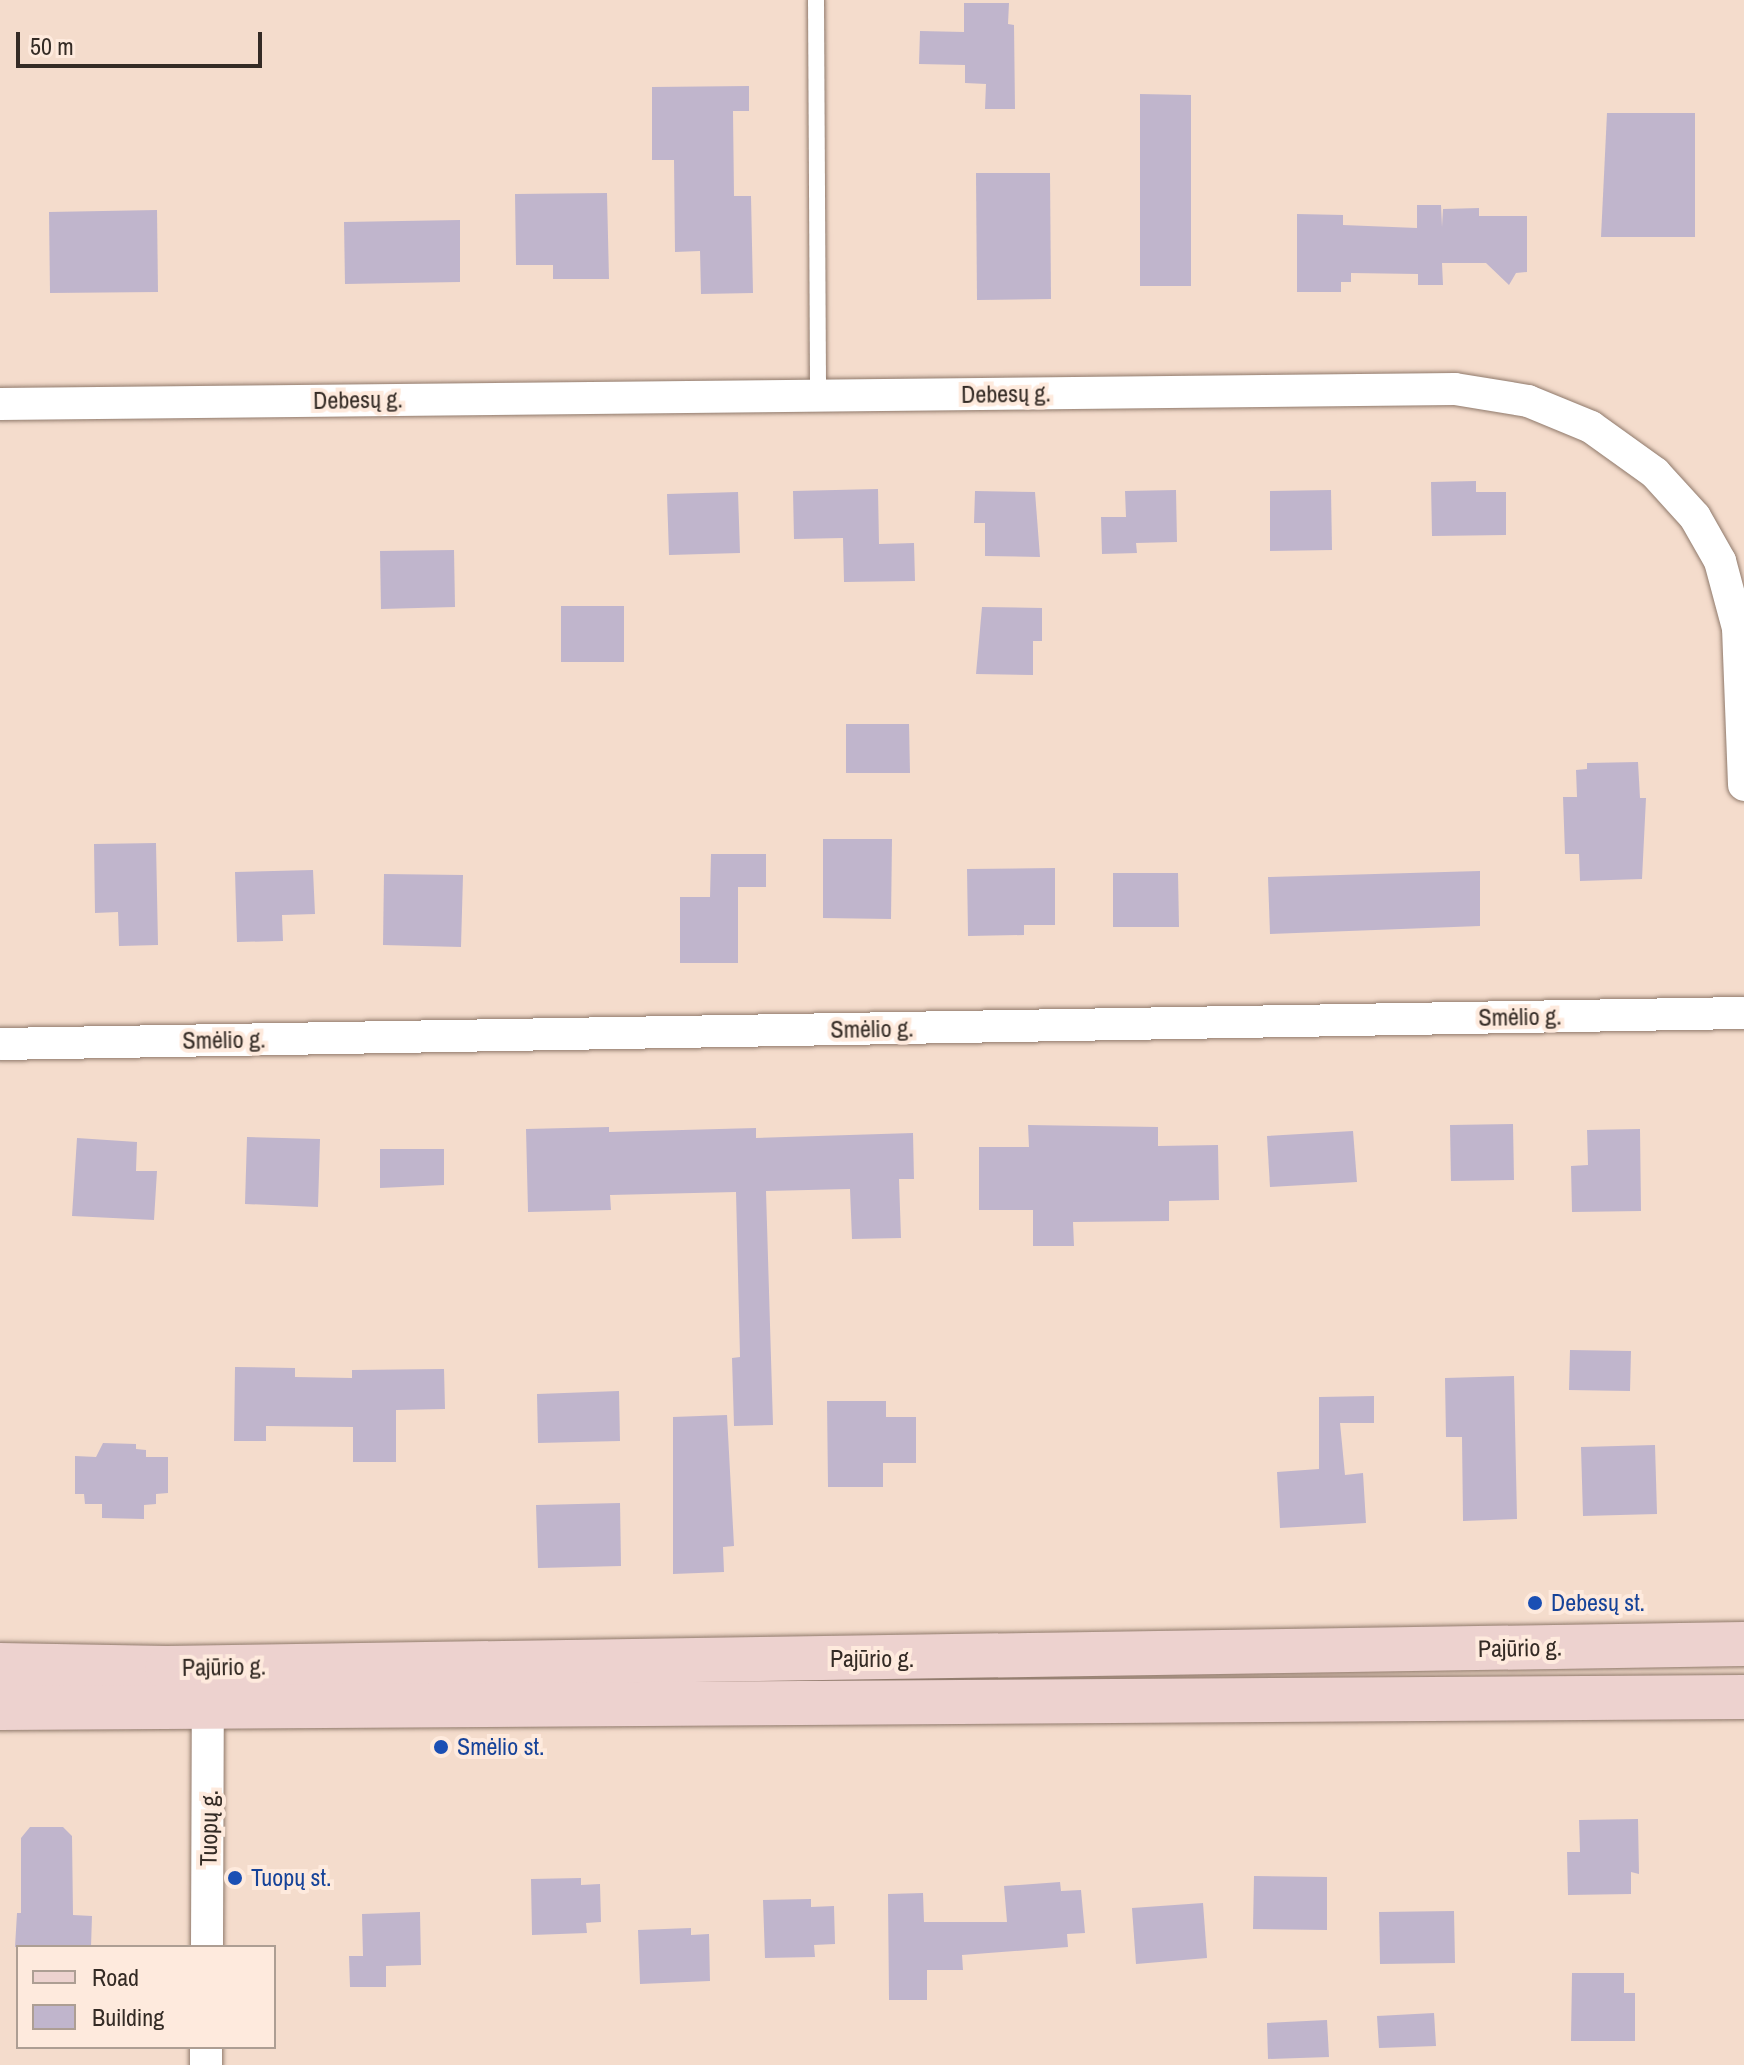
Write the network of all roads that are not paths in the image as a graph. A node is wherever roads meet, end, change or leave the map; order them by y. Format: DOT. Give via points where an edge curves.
graph roads {
  1 [pos="816,0"];
  2 [pos="818,396"];
  3 [pos="0,404"];
  4 [pos="1744,785"];
  5 [pos="1744,1013"];
  6 [pos="0,1044"];
  7 [pos="1744,1644"];
  8 [pos="0,1665"];
  9 [pos="1744,1697"];
  10 [pos="0,1708"];
  11 [pos="208,1709"];
  12 [pos="207,1945"];
  1 -- 2 [label="lane"];
  2 -- 3 [label="street, Debesų g."];
  2 -- 4 [label="street, Debesų g." via="1455,389 1541,406 1591,427 1655,473 1695,517 1720,561 1738,628"];
  5 -- 6 [label="street, Smėlio g."];
  7 -- 8 [label="main road, Pajūrio g." via="167,1668"];
  9 -- 11 [label="main road, Pajūrio g." via="1187,1697"];
  10 -- 11 [label="main road, Pajūrio g."];
  11 -- 12 [label="street, Tuopų g."];
}
